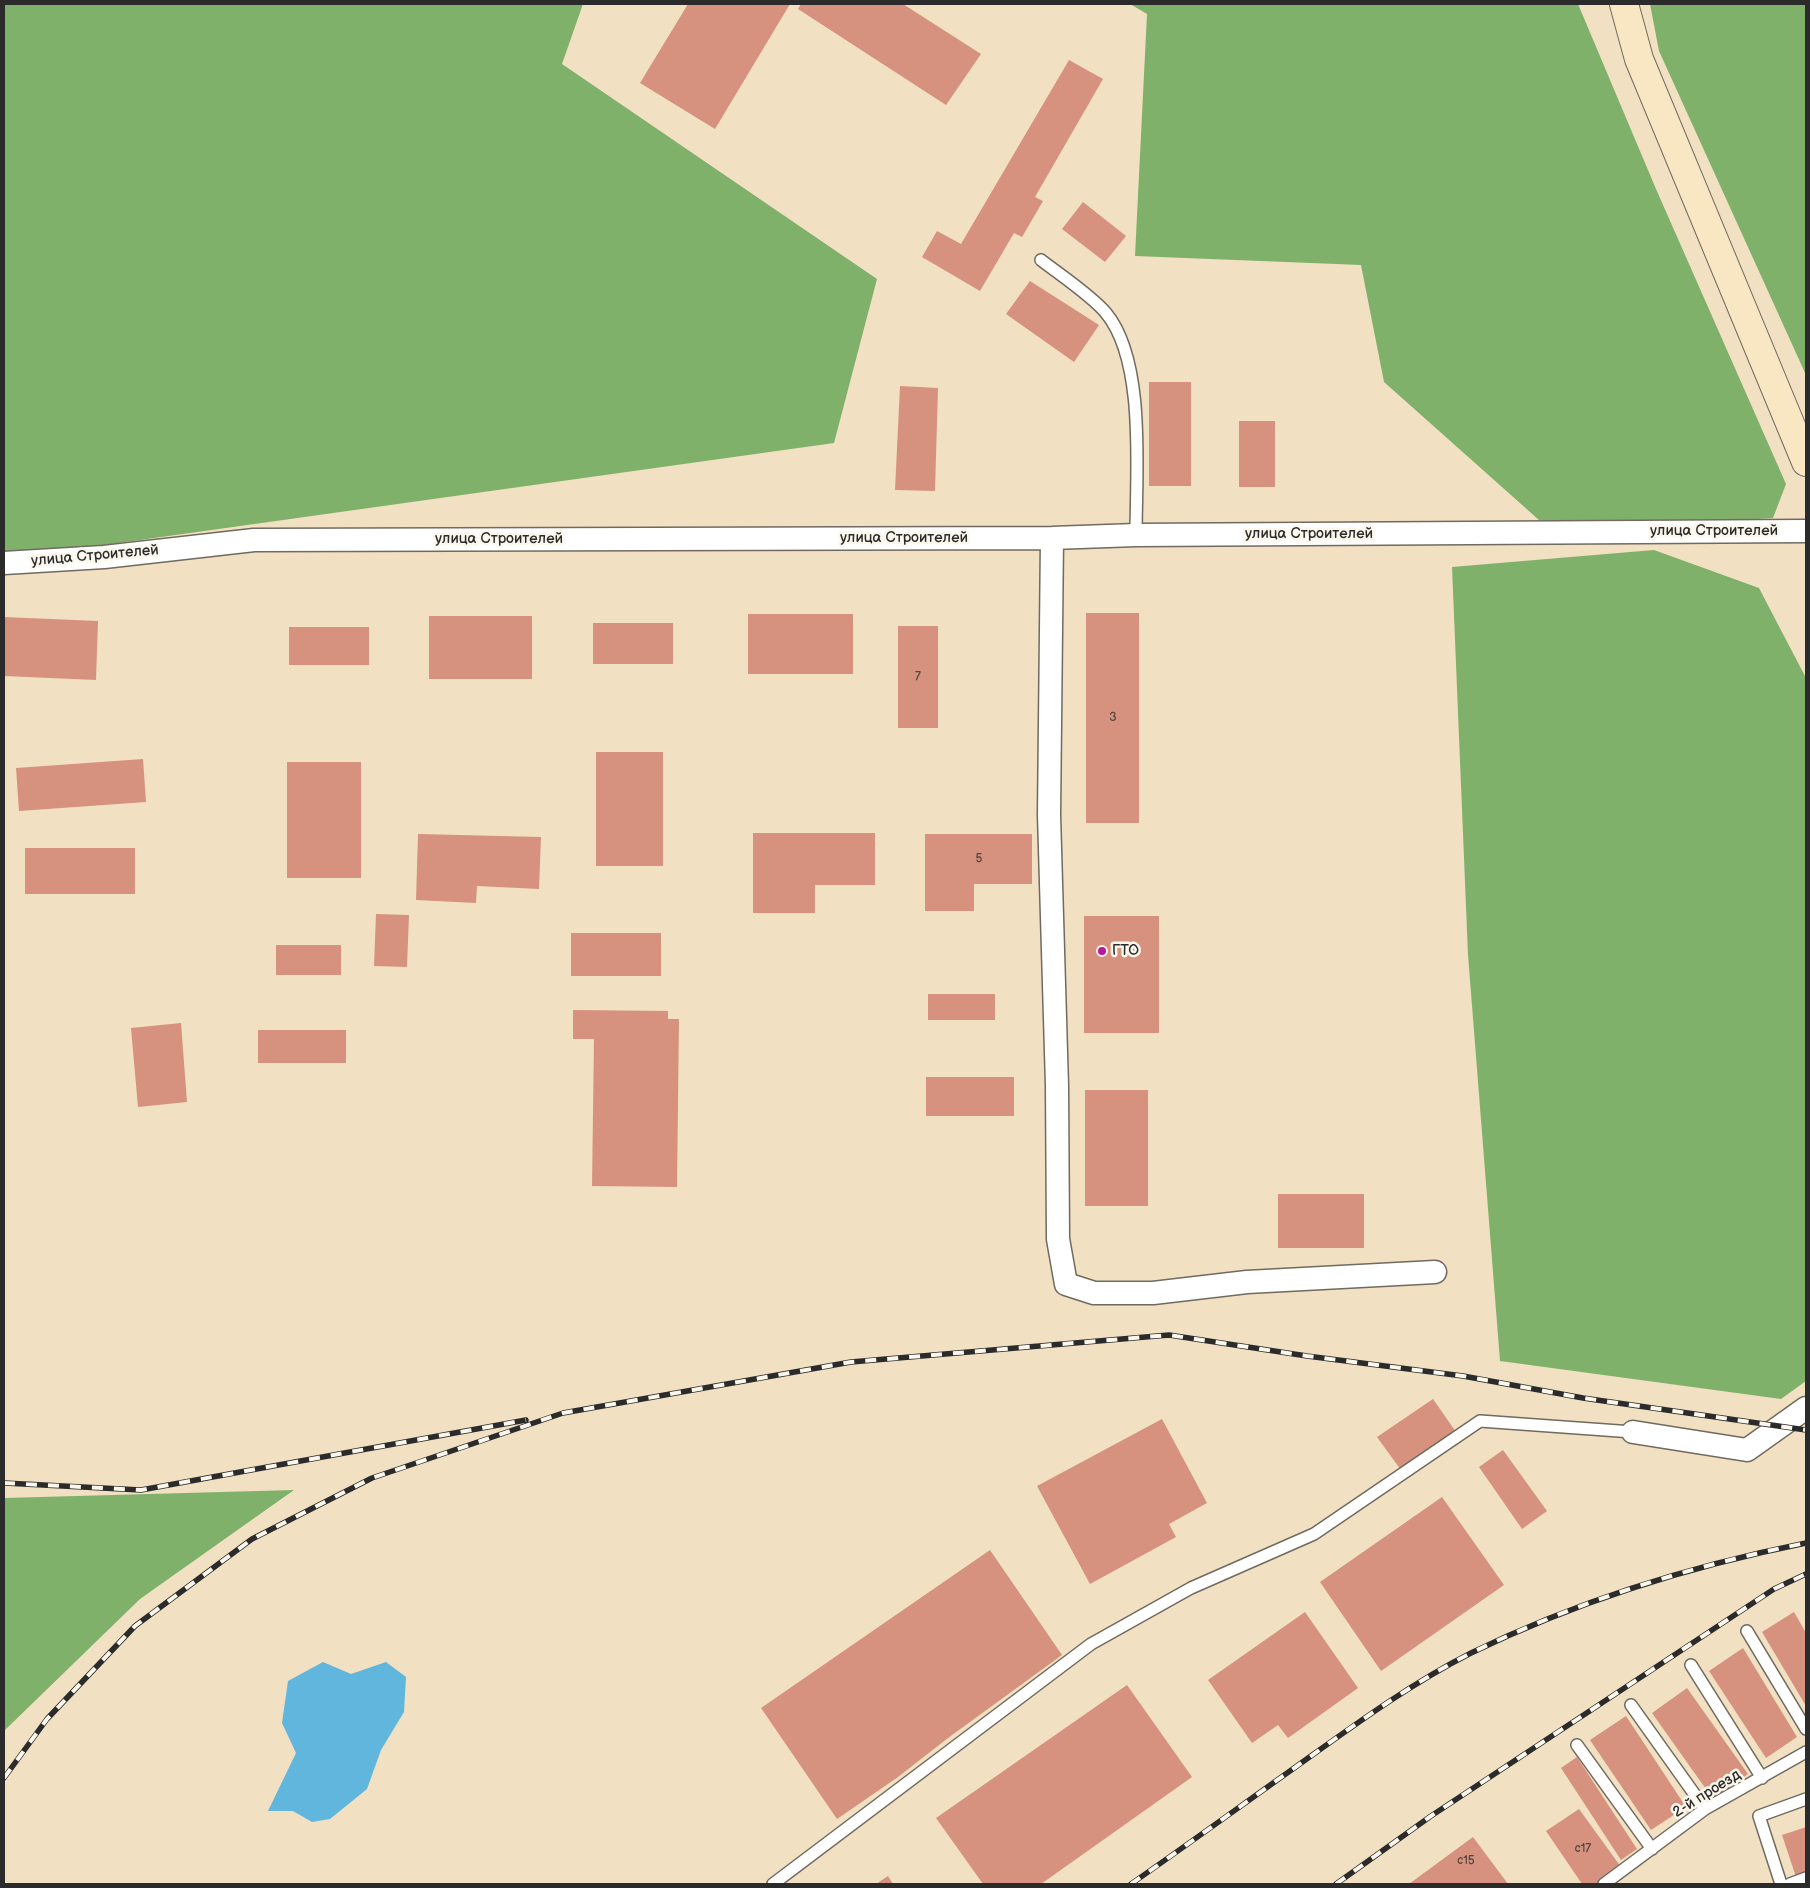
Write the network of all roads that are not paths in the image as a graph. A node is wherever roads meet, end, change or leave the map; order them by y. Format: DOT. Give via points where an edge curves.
graph roads {
  1 [pos="1624,4"];
  2 [pos="1041,260"];
  3 [pos="1806,462"];
  4 [pos="1806,531"];
  5 [pos="1136,535"];
  6 [pos="1052,538"];
  7 [pos="4,563"];
  8 [pos="1435,1272"];
  9 [pos="1806,1408"];
  10 [pos="1633,1432"];
  11 [pos="1747,1631"];
  12 [pos="1691,1665"];
  13 [pos="1631,1705"];
  14 [pos="1806,1728"];
  15 [pos="1577,1745"];
  16 [pos="1806,1752"];
  17 [pos="1762,1778"];
  18 [pos="1806,1799"];
  19 [pos="1705,1809"];
  20 [pos="1652,1848"];
  21 [pos="1806,1878"];
  22 [pos="773,1884"];
  23 [pos="1604,1884"];
  24 [pos="1781,1884"];
  25 [pos="1790,1884"];
  1 -- 3 [label="street" via="1639,59"];
  2 -- 5 [label="lane" via="1105,312 1119,331 1135,392"];
  4 -- 5 [label="street, улица Строителей"];
  5 -- 6 [label="street, улица Строителей"];
  6 -- 7 [label="street, улица Строителей" via="254,540 104,557"];
  6 -- 8 [label="street" via="1049,815 1058,1239 1066,1284 1094,1293 1153,1293 1246,1282"];
  9 -- 10 [label="street" via="1748,1450"];
  10 -- 22 [label="lane" via="1480,1421 1314,1534 1191,1588 1091,1644"];
  11 -- 14 [label="lane"];
  12 -- 17 [label="lane"];
  13 -- 19 [label="lane"];
  15 -- 20 [label="lane"];
  16 -- 17 [label="lane, 2-й проезд"];
  17 -- 19 [label="lane, 2-й проезд"];
  18 -- 24 [label="lane" via="1759,1816"];
  19 -- 20 [label="lane, 2-й проезд"];
  20 -- 23 [label="lane, 2-й проезд"];
  21 -- 25 [label="lane"];
}
